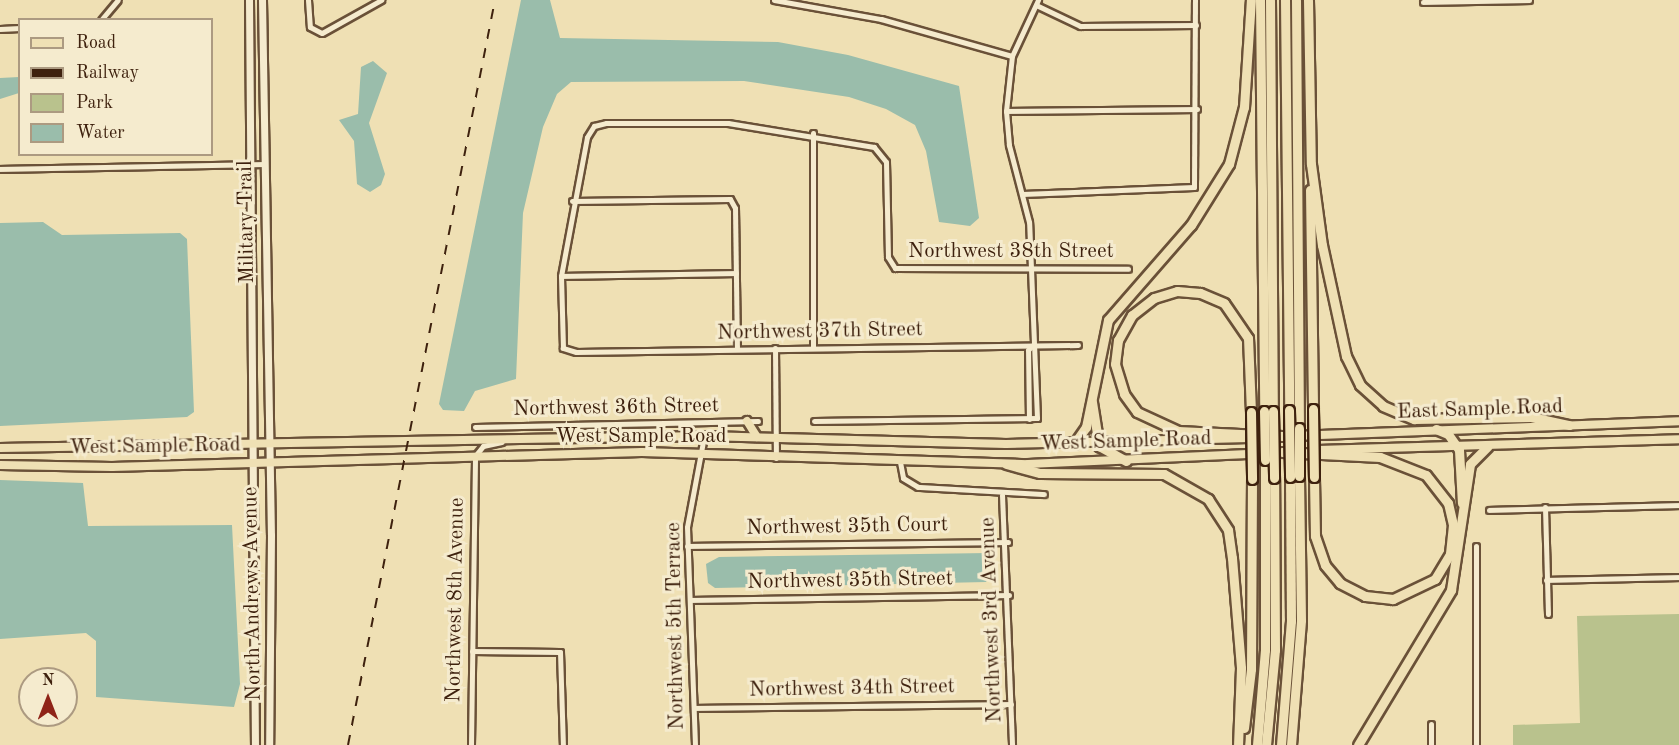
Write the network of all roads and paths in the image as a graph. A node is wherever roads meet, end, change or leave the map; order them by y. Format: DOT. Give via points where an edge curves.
graph roads {
  1 [pos="118,0"];
  2 [pos="249,0"];
  3 [pos="262,0"];
  4 [pos="308,0"];
  5 [pos="381,0"];
  6 [pos="774,0"];
  7 [pos="1195,0"];
  8 [pos="1251,0"];
  9 [pos="1260,0"];
  10 [pos="1270,0"];
  11 [pos="1285,0"];
  12 [pos="1296,0"];
  13 [pos="1308,0"];
  14 [pos="1529,0"];
  15 [pos="1467,1"];
  16 [pos="1423,2"];
  17 [pos="1037,3"];
  18 [pos="103,18"];
  19 [pos="1196,25"];
  20 [pos="18,28"];
  21 [pos="0,29"];
  22 [pos="1012,56"];
  23 [pos="1197,109"];
  24 [pos="1006,111"];
  25 [pos="813,134"];
  26 [pos="251,164"];
  27 [pos="263,164"];
  28 [pos="1311,164"];
  29 [pos="0,169"];
  30 [pos="1022,194"];
  31 [pos="572,201"];
  32 [pos="1128,268"];
  33 [pos="1030,270"];
  34 [pos="736,273"];
  35 [pos="561,276"];
  36 [pos="1033,345"];
  37 [pos="1078,345"];
  38 [pos="775,348"];
  39 [pos="813,348"];
  40 [pos="737,349"];
  41 [pos="1092,402"];
  42 [pos="1294,410"];
  43 [pos="1269,411"];
  44 [pos="1029,419"];
  45 [pos="758,421"];
  46 [pos="814,421"];
  47 [pos="747,422"];
  48 [pos="1679,422"];
  49 [pos="1569,424"];
  50 [pos="475,427"];
  51 [pos="520,427"];
  52 [pos="1436,429"];
  53 [pos="704,436"];
  54 [pos="757,436"];
  55 [pos="1282,436"];
  56 [pos="776,437"];
  57 [pos="1679,438"];
  58 [pos="518,440"];
  59 [pos="253,443"];
  60 [pos="268,443"];
  61 [pos="1098,443"];
  62 [pos="1074,444"];
  63 [pos="1488,446"];
  64 [pos="1458,447"];
  65 [pos="0,448"];
  66 [pos="1282,452"];
  67 [pos="703,454"];
  68 [pos="475,456"];
  69 [pos="776,458"];
  70 [pos="1126,461"];
  71 [pos="900,462"];
  72 [pos="252,463"];
  73 [pos="268,463"];
  74 [pos="1006,464"];
  75 [pos="0,465"];
  76 [pos="1295,476"];
  77 [pos="1270,478"];
  78 [pos="1044,494"];
  79 [pos="1002,495"];
  80 [pos="1679,505"];
  81 [pos="1545,507"];
  82 [pos="1489,510"];
  83 [pos="1463,518"];
  84 [pos="1008,542"];
  85 [pos="687,546"];
  86 [pos="1476,546"];
  87 [pos="1679,577"];
  88 [pos="1546,580"];
  89 [pos="1009,594"];
  90 [pos="691,600"];
  91 [pos="1548,614"];
  92 [pos="472,651"];
  93 [pos="1011,704"];
  94 [pos="694,708"];
  95 [pos="1431,724"];
  96 [pos="255,745"];
  97 [pos="268,745"];
  98 [pos="471,745"];
  99 [pos="562,745"];
  100 [pos="695,745"];
  101 [pos="1012,745"];
  102 [pos="1240,745"];
  103 [pos="1257,745"];
  104 [pos="1266,745"];
  105 [pos="1281,745"];
  106 [pos="1291,745"];
  107 [pos="1358,745"];
  108 [pos="1431,745"];
  109 [pos="1476,745"];
  1 -- 18 [label="street"];
  2 -- 26 [label="street, Military Trail"];
  3 -- 27 [label="street, Military Trail"];
  4 -- 5 [label="street" via="310,27 322,33"];
  6 -- 22 [label="street" via="881,19"];
  7 -- 19 [label="street"];
  8 -- 41 [label="highway" via="1244,107 1229,164 1191,225 1108,320 1098,350"];
  9 -- 43 [label="highway"];
  10 -- 43 [label="highway"];
  11 -- 42 [label="highway"];
  12 -- 42 [label="highway"];
  13 -- 28 [label="highway"];
  14 -- 15 [label="street"];
  15 -- 16 [label="street"];
  17 -- 19 [label="street" via="1080,26"];
  17 -- 22 [label="street"];
  19 -- 23 [label="street"];
  20 -- 21 [label="street"];
  22 -- 24 [label="street"];
  23 -- 24 [label="street"];
  23 -- 30 [label="street" via="1194,187"];
  24 -- 30 [label="street"];
  25 -- 31 [label="street" via="728,123 594,126"];
  25 -- 33 [label="street, Northwest 38th Street" via="883,153 888,257 895,268"];
  25 -- 39 [label="street"];
  26 -- 27 [label="street"];
  26 -- 29 [label="street"];
  26 -- 59 [label="street, Military Trail"];
  27 -- 60 [label="street, Military Trail"];
  28 -- 49 [label="highway" via="1328,281 1344,349 1369,396 1414,419 1531,417"];
  28 -- 66 [label="highway, bridge" via="1313,409 1314,477 1316,536 1325,565 1340,583 1365,596 1393,599 1435,579 1450,554 1453,525 1448,503 1426,475 1380,457"];
  30 -- 33 [label="street"];
  31 -- 34 [label="street" via="730,199 735,208"];
  31 -- 35 [label="street"];
  32 -- 33 [label="street, Northwest 38th Street"];
  33 -- 36 [label="street"];
  34 -- 35 [label="street"];
  34 -- 40 [label="street"];
  35 -- 40 [label="street, Northwest 37th Street" via="564,348"];
  36 -- 37 [label="street, Northwest 37th Street"];
  36 -- 39 [label="street, Northwest 37th Street"];
  36 -- 44 [label="street" via="1028,350"];
  36 -- 44 [label="street" via="1037,418"];
  38 -- 39 [label="street, Northwest 37th Street"];
  38 -- 40 [label="street, Northwest 37th Street"];
  38 -- 56 [label="street"];
  41 -- 61 [label="highway"];
  41 -- 62 [label="highway"];
  42 -- 76 [label="highway, bridge"];
  43 -- 77 [label="highway, bridge"];
  44 -- 46 [label="street"];
  45 -- 47 [label="street, Northwest 36th Street"];
  47 -- 51 [label="street, Northwest 36th Street"];
  47 -- 54 [label="main road"];
  48 -- 49 [label="main road, East Sample Road"];
  49 -- 52 [label="main road, East Sample Road"];
  50 -- 51 [label="street, Northwest 36th Street"];
  51 -- 58 [label="street"];
  52 -- 55 [label="main road, East Sample Road"];
  52 -- 64 [label="highway"];
  53 -- 54 [label="main road, West Sample Road"];
  53 -- 58 [label="main road, West Sample Road"];
  53 -- 67 [label="street, Northwest 5th Terrace"];
  54 -- 56 [label="main road, West Sample Road"];
  55 -- 61 [label="main road, West Sample Road"];
  55 -- 102 [label="highway, bridge" via="1178,431 1137,412 1124,394 1115,364 1118,340 1132,315 1146,302 1176,291 1200,293 1224,303 1248,338 1251,412 1252,479 1251,669"];
  56 -- 62 [label="main road, West Sample Road"];
  56 -- 69 [label="street"];
  57 -- 63 [label="main road, East Sample Road"];
  58 -- 60 [label="main road, West Sample Road"];
  58 -- 68 [label="street" via="483,446"];
  59 -- 60 [label="main road, West Sample Road"];
  59 -- 65 [label="main road, West Sample Road"];
  59 -- 72 [label="street, North Andrews Avenue"];
  60 -- 73 [label="street, North Andrews Avenue"];
  61 -- 62 [label="main road, West Sample Road"];
  61 -- 70 [label="highway"];
  63 -- 64 [label="main road, East Sample Road"];
  63 -- 83 [label="highway" via="1472,460"];
  64 -- 66 [label="main road, East Sample Road"];
  64 -- 83 [label="highway"];
  66 -- 70 [label="main road, West Sample Road"];
  67 -- 68 [label="main road, West Sample Road"];
  67 -- 69 [label="main road, West Sample Road"];
  67 -- 85 [label="street, Northwest 5th Terrace" via="687,520"];
  68 -- 73 [label="main road, West Sample Road"];
  68 -- 92 [label="street, Northwest 8th Avenue"];
  69 -- 71 [label="main road, West Sample Road"];
  70 -- 74 [label="main road, West Sample Road"];
  71 -- 74 [label="main road, West Sample Road"];
  71 -- 79 [label="street" via="903,478 918,487"];
  72 -- 73 [label="main road, West Sample Road"];
  72 -- 75 [label="main road, West Sample Road"];
  72 -- 96 [label="street, North Andrews Avenue"];
  73 -- 97 [label="street, North Andrews Avenue"];
  74 -- 102 [label="highway" via="1040,473 1164,474 1208,499 1228,530 1233,558 1241,668"];
  76 -- 105 [label="highway" via="1291,621"];
  76 -- 106 [label="highway" via="1301,620"];
  77 -- 103 [label="highway" via="1265,650"];
  77 -- 104 [label="highway" via="1275,640"];
  78 -- 79 [label="street"];
  79 -- 84 [label="street, Northwest 3rd Avenue"];
  80 -- 81 [label="street"];
  81 -- 82 [label="street"];
  81 -- 88 [label="street"];
  83 -- 107 [label="highway" via="1458,564 1446,601"];
  84 -- 85 [label="street, Northwest 35th Court"];
  84 -- 89 [label="street, Northwest 3rd Avenue"];
  85 -- 90 [label="street, Northwest 5th Terrace"];
  86 -- 109 [label="street"];
  87 -- 88 [label="street"];
  88 -- 91 [label="street"];
  89 -- 90 [label="street, Northwest 35th Street"];
  89 -- 93 [label="street, Northwest 3rd Avenue"];
  90 -- 94 [label="street, Northwest 5th Terrace"];
  92 -- 98 [label="street, Northwest 8th Avenue"];
  92 -- 99 [label="street" via="560,652"];
  93 -- 94 [label="street, Northwest 34th Street"];
  93 -- 101 [label="street, Northwest 3rd Avenue"];
  94 -- 100 [label="street, Northwest 5th Terrace"];
  95 -- 108 [label="street"];
}
